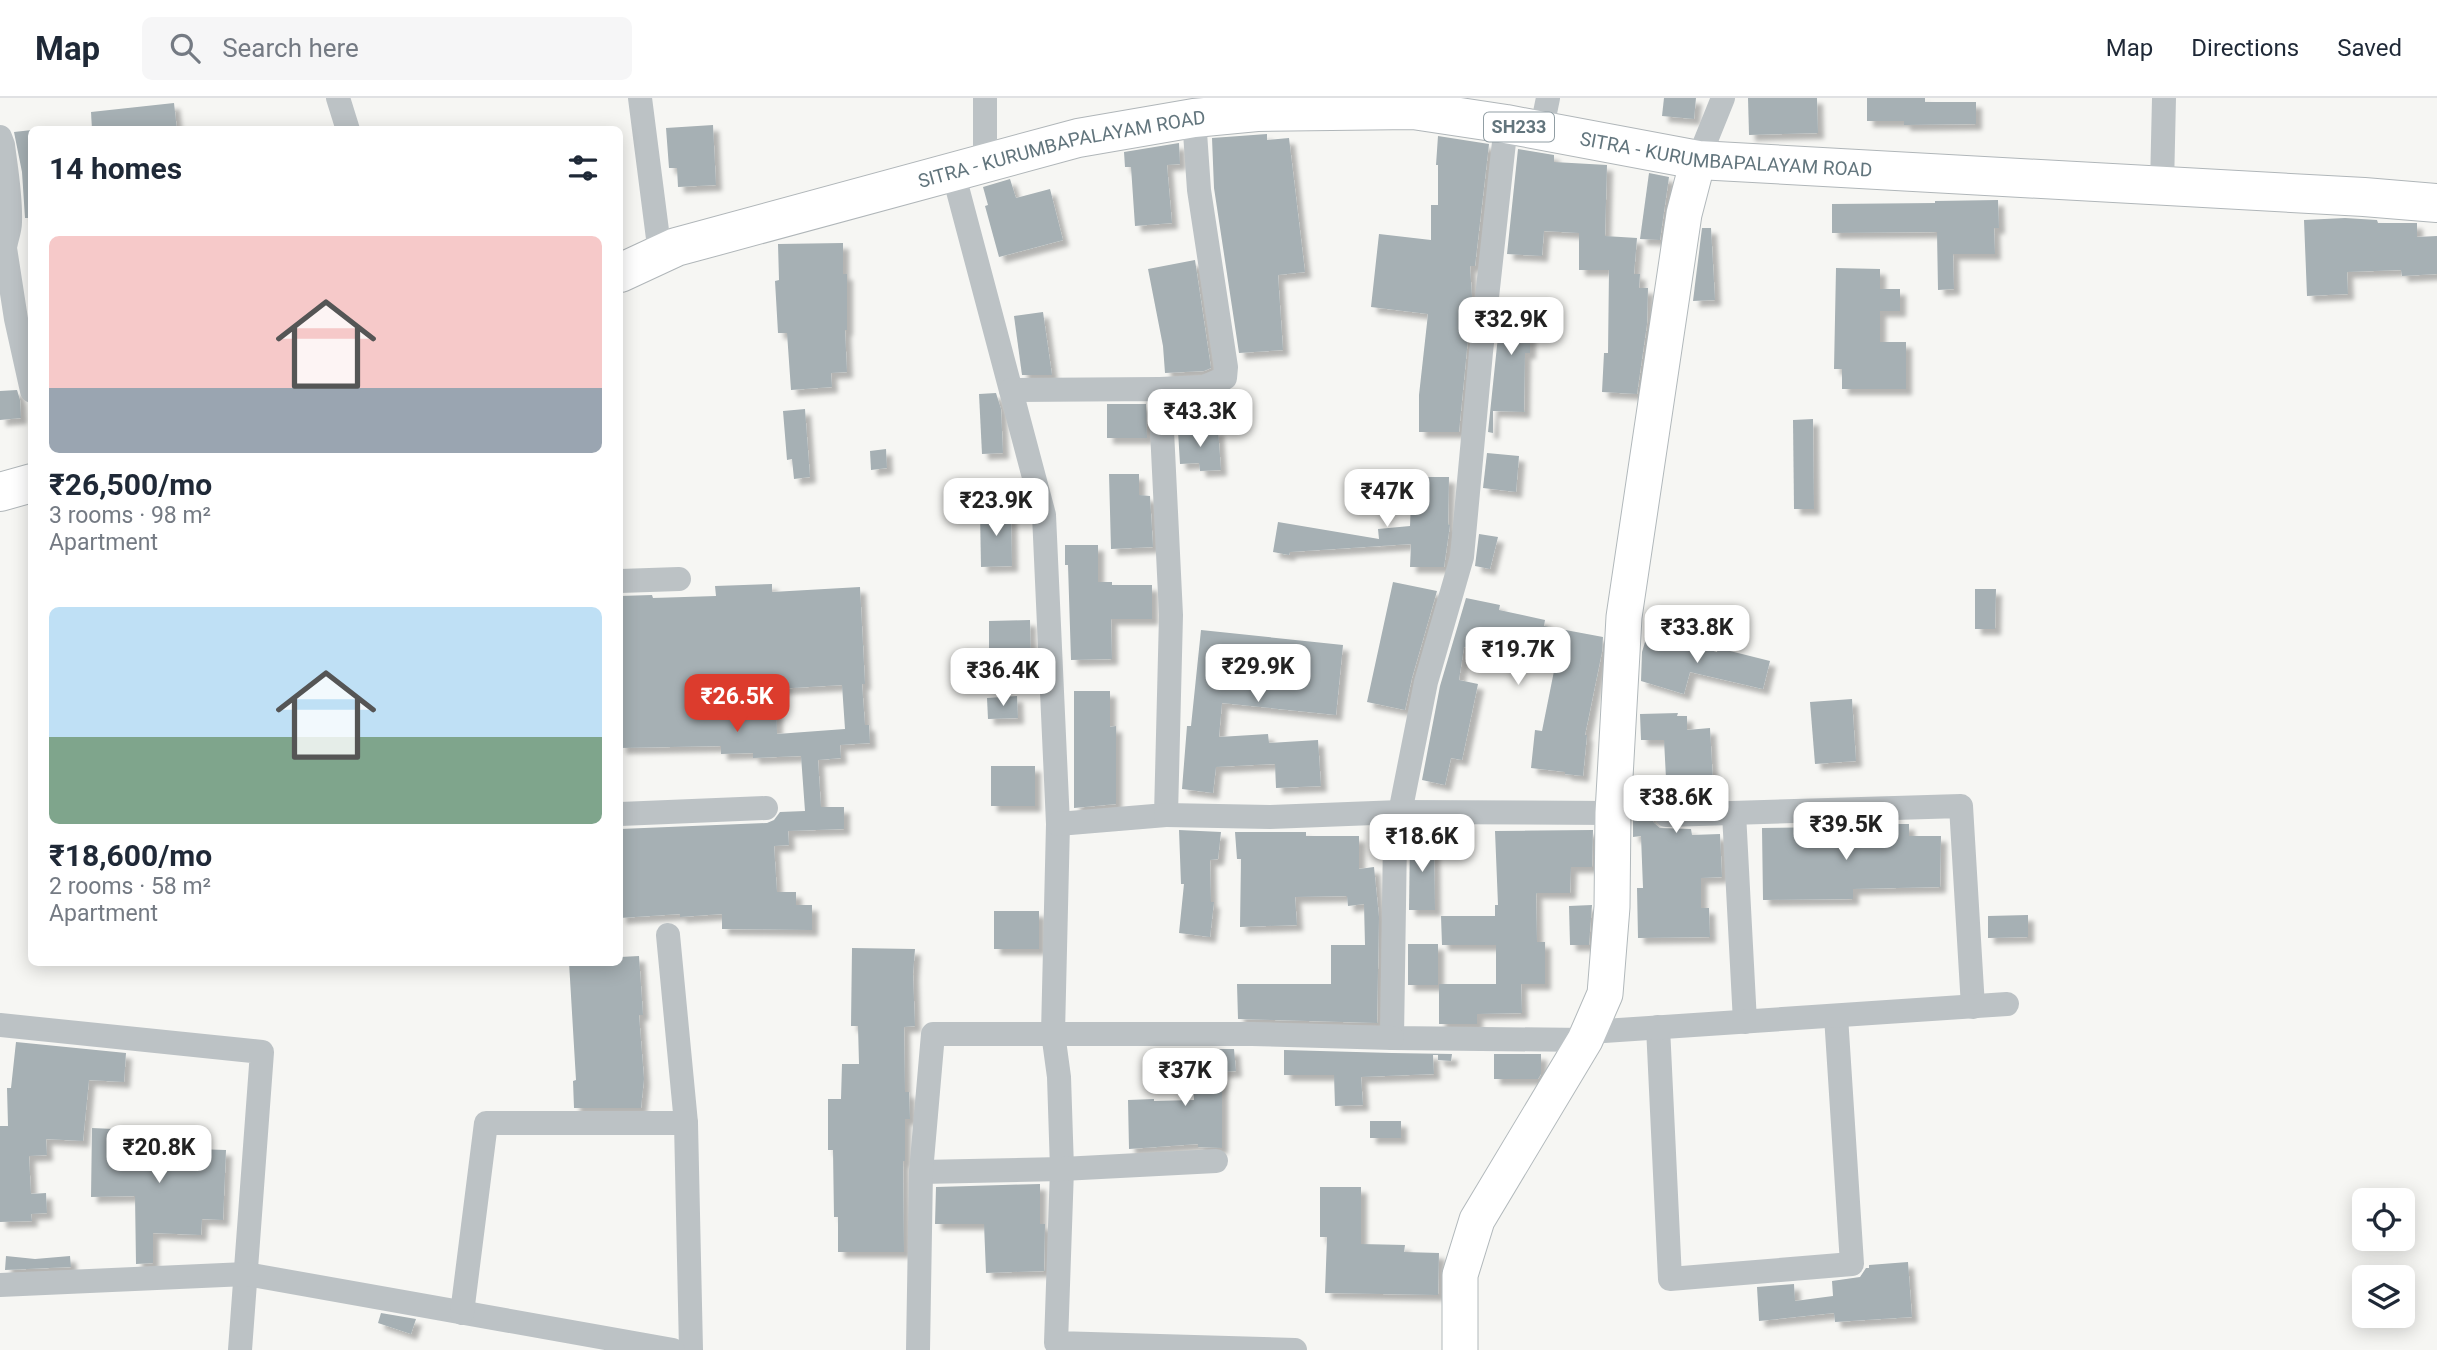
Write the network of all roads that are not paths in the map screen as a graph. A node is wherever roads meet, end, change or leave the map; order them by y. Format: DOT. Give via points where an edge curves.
graph roads {
  1 [pos="338,98"];
  2 [pos="640,98"];
  3 [pos="985,98"];
  4 [pos="1723,98"];
  5 [pos="2164,98"];
  6 [pos="1257,105"];
  7 [pos="1194,118"];
  8 [pos="1532,118"];
  9 [pos="347,126"];
  10 [pos="0,137"];
  11 [pos="1698,160"];
  12 [pos="969,167"];
  13 [pos="2162,186"];
  14 [pos="2437,203"];
  15 [pos="660,254"];
  16 [pos="623,272"];
  17 [pos="28,373"];
  18 [pos="1160,389"];
  19 [pos="1011,390"];
  20 [pos="28,483"];
  21 [pos="0,492"];
  22 [pos="679,579"];
  23 [pos="623,581"];
  24 [pos="766,808"];
  25 [pos="1400,812"];
  26 [pos="1613,813"];
  27 [pos="1734,813"];
  28 [pos="623,814"];
  29 [pos="1166,815"];
  30 [pos="1666,816"];
  31 [pos="1058,824"];
  32 [pos="668,935"];
  33 [pos="2007,1004"];
  34 [pos="1973,1007"];
  35 [pos="1836,1016"];
  36 [pos="1745,1021"];
  37 [pos="0,1024"];
  38 [pos="1658,1027"];
  39 [pos="1053,1032"];
  40 [pos="1587,1036"];
  41 [pos="1392,1038"];
  42 [pos="686,1123"];
  43 [pos="1216,1161"];
  44 [pos="1062,1169"];
  45 [pos="921,1172"];
  46 [pos="246,1275"];
  47 [pos="0,1285"];
  48 [pos="462,1313"];
  49 [pos="1106,1347"];
  50 [pos="240,1350"];
  51 [pos="673,1350"];
  52 [pos="691,1350"];
  53 [pos="918,1350"];
  54 [pos="1296,1350"];
  55 [pos="1460,1350"];
  1 -- 9 [label="street"];
  2 -- 15 [label="street"];
  3 -- 12 [label="street"];
  4 -- 11 [label="street"];
  5 -- 13 [label="street"];
  6 -- 7 [label="main road, SITRA - KURUMBAPALAYAM ROAD / SH233"];
  6 -- 8 [label="main road, SITRA - KURUMBAPALAYAM ROAD / SH233"];
  7 -- 12 [label="main road, SITRA - KURUMBAPALAYAM ROAD / SH233" via="1077,138"];
  7 -- 18 [label="street" via="1199,190 1225,378 1205,387"];
  8 -- 11 [label="main road, SITRA - KURUMBAPALAYAM ROAD / SH233"];
  8 -- 25 [label="street" via="1480,352 1462,556 1426,682"];
  10 -- 17 [label="street" via="10,208 5,248"];
  11 -- 13 [label="main road, SITRA - KURUMBAPALAYAM ROAD / SH233"];
  11 -- 26 [label="street" via="1680,240 1624,617"];
  12 -- 15 [label="main road, SITRA - KURUMBAPALAYAM ROAD / SH233"];
  12 -- 19 [label="street"];
  13 -- 14 [label="main road, SITRA - KURUMBAPALAYAM ROAD / SH233"];
  15 -- 16 [label="main road, SITRA - KURUMBAPALAYAM ROAD / SH233"];
  18 -- 19 [label="street"];
  18 -- 29 [label="street" via="1171,615"];
  19 -- 31 [label="street" via="1044,515"];
  20 -- 21 [label="main road"];
  22 -- 23 [label="street"];
  24 -- 28 [label="street"];
  25 -- 26 [label="street"];
  25 -- 29 [label="street"];
  25 -- 41 [label="street" via="1395,838"];
  26 -- 40 [label="street" via="1610,958 1605,994"];
  27 -- 30 [label="street"];
  27 -- 34 [label="street" via="1961,806"];
  27 -- 36 [label="street"];
  29 -- 31 [label="street"];
  31 -- 39 [label="street"];
  32 -- 42 [label="street"];
  33 -- 34 [label="street"];
  34 -- 35 [label="street"];
  35 -- 36 [label="street"];
  35 -- 38 [label="street" via="1852,1264 1670,1279"];
  36 -- 38 [label="street"];
  37 -- 46 [label="street" via="262,1052"];
  38 -- 40 [label="street"];
  39 -- 41 [label="street"];
  39 -- 44 [label="street"];
  39 -- 45 [label="street" via="933,1034"];
  40 -- 41 [label="street"];
  40 -- 55 [label="street" via="1476,1220 1460,1276"];
  42 -- 48 [label="street" via="486,1123"];
  42 -- 52 [label="street"];
  43 -- 44 [label="street"];
  44 -- 45 [label="street"];
  44 -- 49 [label="street" via="1056,1343"];
  45 -- 53 [label="street"];
  46 -- 47 [label="street"];
  46 -- 48 [label="street"];
  46 -- 50 [label="street"];
  48 -- 51 [label="street"];
  49 -- 54 [label="street"];
}
